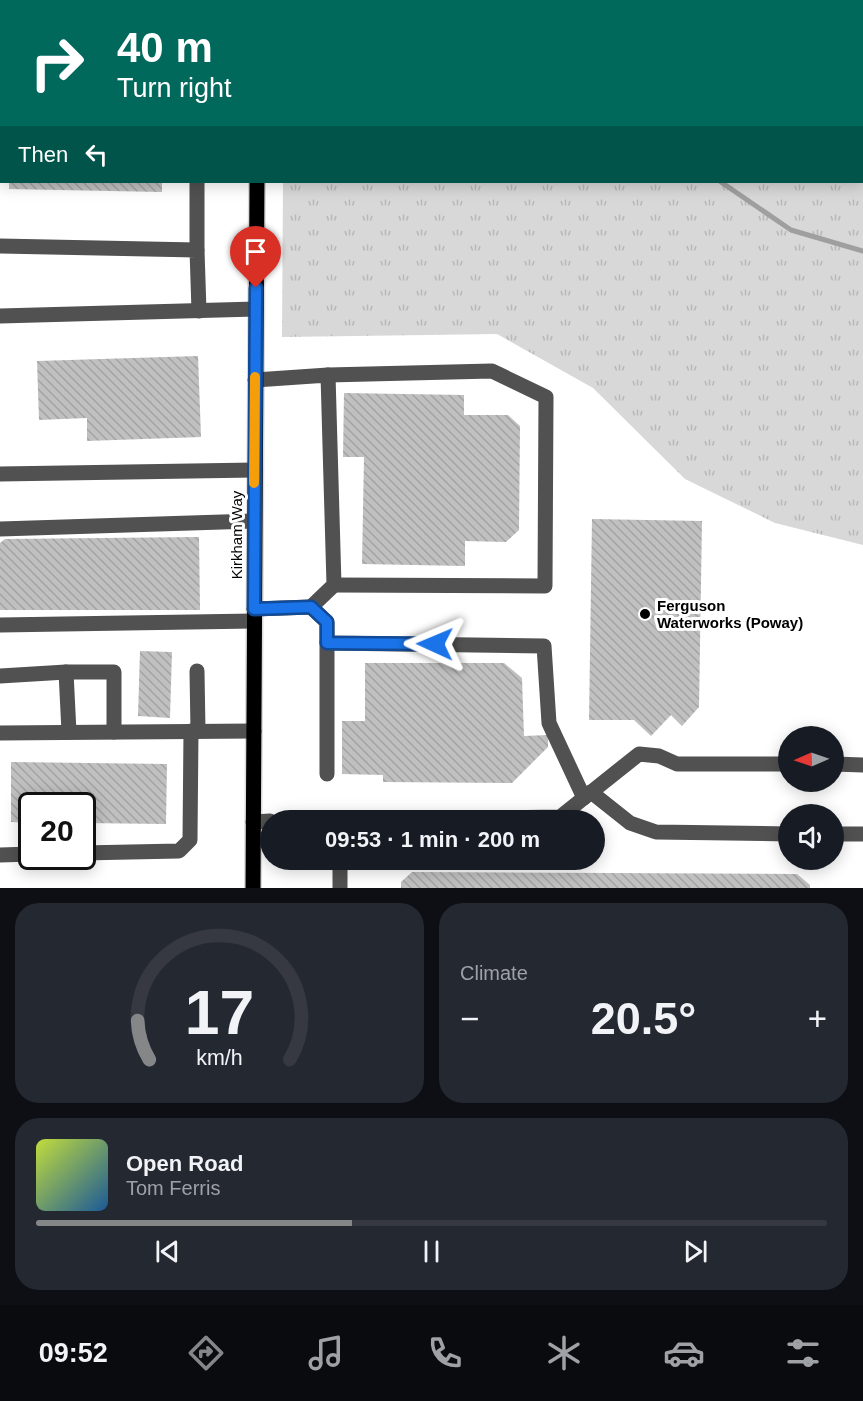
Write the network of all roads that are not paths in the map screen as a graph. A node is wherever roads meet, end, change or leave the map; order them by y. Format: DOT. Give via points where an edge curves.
graph roads {
  1 [pos="197,183"];
  2 [pos="257,183"];
  3 [pos="0,246"];
  4 [pos="197,250"];
  5 [pos="256,309"];
  6 [pos="199,311"];
  7 [pos="0,316"];
  8 [pos="328,375"];
  9 [pos="255,380"];
  10 [pos="255,470"];
  11 [pos="0,474"];
  12 [pos="254,521"];
  13 [pos="0,529"];
  14 [pos="334,585"];
  15 [pos="311,607"];
  16 [pos="254,615"];
  17 [pos="0,625"];
  18 [pos="327,643"];
  19 [pos="197,671"];
  20 [pos="66,672"];
  21 [pos="0,676"];
  22 [pos="194,731"];
  23 [pos="254,731"];
  24 [pos="69,732"];
  25 [pos="114,732"];
  26 [pos="0,733"];
  27 [pos="778,764"];
  28 [pos="844,764"];
  29 [pos="863,765"];
  30 [pos="327,774"];
  31 [pos="588,795"];
  32 [pos="570,810"];
  33 [pos="254,822"];
  34 [pos="260,822"];
  35 [pos="778,834"];
  36 [pos="844,834"];
  37 [pos="863,834"];
  38 [pos="96,853"];
  39 [pos="18,854"];
  40 [pos="0,855"];
  41 [pos="340,870"];
  42 [pos="253,888"];
  43 [pos="340,888"];
  1 -- 4 [label="street"];
  2 -- 5 [label="main road, Kirkham Way"];
  3 -- 4 [label="street"];
  4 -- 6 [label="street"];
  5 -- 6 [label="street"];
  5 -- 9 [label="main road, Kirkham Way"];
  6 -- 7 [label="street"];
  8 -- 9 [label="street"];
  8 -- 14 [label="street"];
  8 -- 14 [label="street" via="492,371 546,397 545,586"];
  9 -- 10 [label="main road, Kirkham Way"];
  10 -- 11 [label="street"];
  10 -- 12 [label="main road, Kirkham Way"];
  12 -- 13 [label="street"];
  12 -- 16 [label="main road, Kirkham Way"];
  14 -- 15 [label="street"];
  15 -- 16 [label="street"];
  15 -- 18 [label="street" via="327,622"];
  16 -- 17 [label="street"];
  16 -- 23 [label="main road, Kirkham Way"];
  18 -- 30 [label="street"];
  18 -- 31 [label="street" via="544,646 549,723"];
  19 -- 22 [label="street"];
  20 -- 21 [label="street"];
  20 -- 24 [label="street"];
  20 -- 25 [label="street" via="114,672"];
  22 -- 23 [label="street"];
  22 -- 25 [label="street"];
  22 -- 38 [label="street" via="190,840 179,851"];
  23 -- 33 [label="main road, Kirkham Way"];
  24 -- 25 [label="street"];
  24 -- 26 [label="street"];
  27 -- 31 [label="street" via="677,764 659,756 639,754"];
  28 -- 29 [label="street"];
  31 -- 32 [label="street"];
  31 -- 35 [label="street" via="630,823 656,832"];
  33 -- 34 [label="street"];
  33 -- 42 [label="main road, Kirkham Way"];
  36 -- 37 [label="street"];
  39 -- 40 [label="street"];
  41 -- 43 [label="street"];
}
